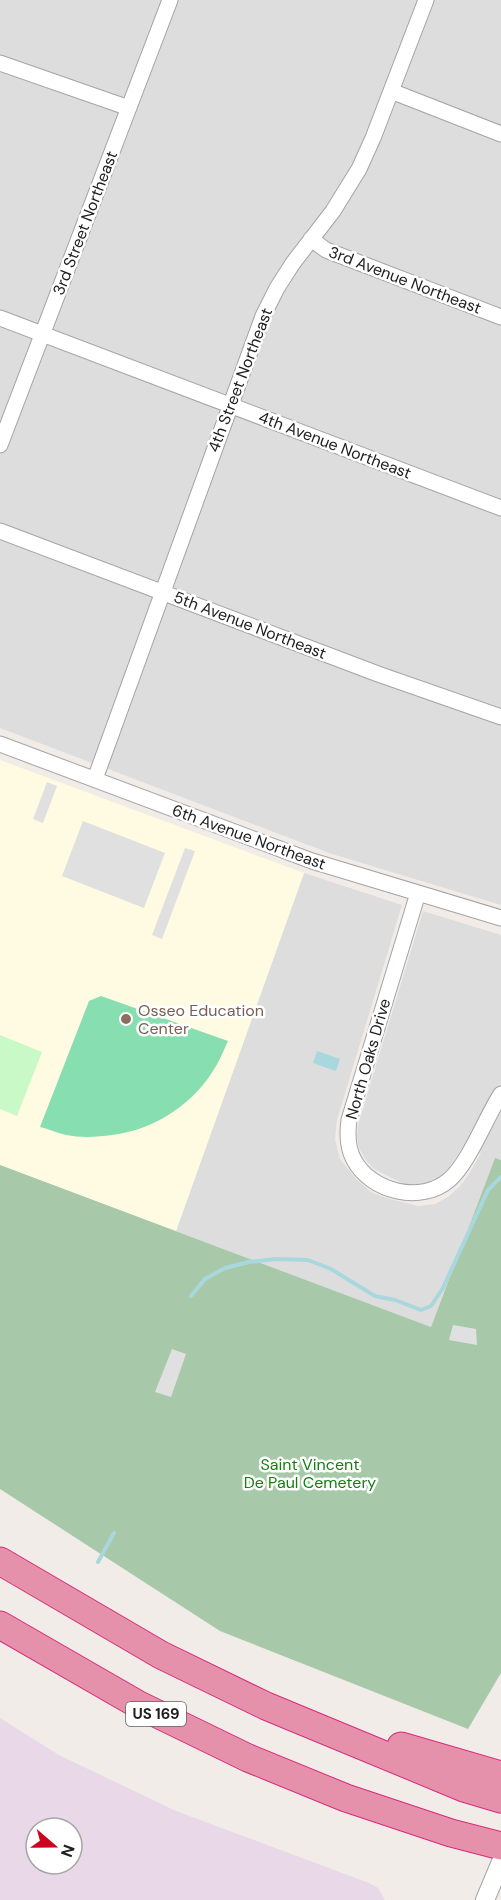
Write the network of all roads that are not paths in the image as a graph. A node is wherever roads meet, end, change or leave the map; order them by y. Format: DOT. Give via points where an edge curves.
graph roads {
  1 [pos="170,0"];
  2 [pos="426,0"];
  3 [pos="0,63"];
  4 [pos="391,91"];
  5 [pos="129,108"];
  6 [pos="501,134"];
  7 [pos="311,239"];
  8 [pos="501,317"];
  9 [pos="0,318"];
  10 [pos="42,334"];
  11 [pos="230,406"];
  12 [pos="0,445"];
  13 [pos="501,508"];
  14 [pos="0,531"];
  15 [pos="162,592"];
  16 [pos="501,717"];
  17 [pos="0,744"];
  18 [pos="94,779"];
  19 [pos="417,893"];
  20 [pos="501,918"];
  21 [pos="501,1094"];
  22 [pos="0,1561"];
  23 [pos="0,1625"];
  24 [pos="266,1706"];
  25 [pos="501,1774"];
  26 [pos="501,1799"];
  27 [pos="451,1833"];
  28 [pos="501,1846"];
  29 [pos="501,1855"];
  30 [pos="501,1862"];
  31 [pos="485,1900"];
  1 -- 5 [label="street, 3rd Street Northeast"];
  2 -- 4 [label="street, 4th Street Northeast"];
  3 -- 5 [label="street"];
  4 -- 6 [label="street"];
  4 -- 7 [label="street, 4th Street Northeast" via="359,169"];
  5 -- 10 [label="street, 3rd Street Northeast"];
  7 -- 8 [label="street, 3rd Avenue Northeast" via="326,250"];
  7 -- 11 [label="street, 4th Street Northeast" via="272,297"];
  9 -- 10 [label="street, 4th Avenue Northeast"];
  10 -- 11 [label="street, 4th Avenue Northeast"];
  10 -- 12 [label="street, 3rd Street Northeast"];
  11 -- 13 [label="street, 4th Avenue Northeast"];
  11 -- 15 [label="street, 4th Street Northeast"];
  14 -- 15 [label="street, 5th Avenue Northeast"];
  15 -- 16 [label="street, 5th Avenue Northeast"];
  15 -- 18 [label="street, 4th Street Northeast"];
  17 -- 18 [label="street, 6th Avenue Northeast"];
  18 -- 19 [label="street, 6th Avenue Northeast" via="312,861"];
  19 -- 20 [label="street, 6th Avenue Northeast"];
  19 -- 21 [label="street, North Oaks Drive" via="349,1120 347,1134 353,1158 377,1184 409,1194 438,1188 460,1168"];
  22 -- 24 [label="highway" via="161,1655"];
  23 -- 27 [label="highway, US 169" via="139,1706 248,1758"];
  24 -- 25 [label="highway"];
  24 -- 26 [label="highway" via="464,1788"];
  27 -- 28 [label="highway, US 169"];
  27 -- 29 [label="highway"];
  30 -- 31 [label="street"];
}
